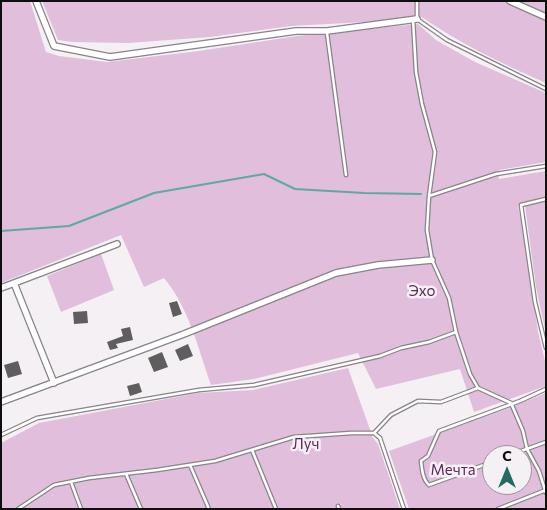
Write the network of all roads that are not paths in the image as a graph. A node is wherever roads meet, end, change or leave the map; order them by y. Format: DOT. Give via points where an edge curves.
graph roads {
  1 [pos="36,1"];
  2 [pos="417,1"];
  3 [pos="510,1"];
  4 [pos="546,17"];
  5 [pos="415,19"];
  6 [pos="327,31"];
  7 [pos="546,89"];
  8 [pos="546,166"];
  9 [pos="346,175"];
  10 [pos="429,196"];
  11 [pos="546,198"];
  12 [pos="117,244"];
  13 [pos="432,260"];
  14 [pos="14,283"];
  15 [pos="1,288"];
  16 [pos="456,332"];
  17 [pos="546,348"];
  18 [pos="54,383"];
  19 [pos="478,388"];
  20 [pos="546,389"];
  21 [pos="1,402"];
  22 [pos="511,403"];
  23 [pos="374,433"];
  24 [pos="1,435"];
  25 [pos="546,442"];
  26 [pos="526,445"];
  27 [pos="532,446"];
  28 [pos="252,450"];
  29 [pos="532,458"];
  30 [pos="190,465"];
  31 [pos="482,466"];
  32 [pos="126,474"];
  33 [pos="71,482"];
  34 [pos="546,491"];
  35 [pos="18,509"];
  36 [pos="81,509"];
  37 [pos="141,509"];
  38 [pos="209,509"];
  39 [pos="276,509"];
  40 [pos="404,509"];
  41 [pos="498,509"];
  1 -- 6 [label="street" via="54,46 110,57 296,31"];
  2 -- 5 [label="lane"];
  3 -- 4 [label="street"];
  5 -- 6 [label="street"];
  5 -- 7 [label="lane" via="447,40"];
  5 -- 10 [label="lane" via="416,72 435,152"];
  6 -- 9 [label="lane"];
  8 -- 10 [label="lane" via="496,174"];
  10 -- 13 [label="lane" via="427,230"];
  11 -- 17 [label="lane" via="521,205 535,302"];
  12 -- 14 [label="street"];
  13 -- 16 [label="lane" via="449,298"];
  13 -- 18 [label="street" via="336,273"];
  14 -- 15 [label="street"];
  14 -- 18 [label="street"];
  16 -- 19 [label="lane"];
  16 -- 24 [label="lane" via="380,356 254,385 199,390 37,418"];
  18 -- 21 [label="street"];
  19 -- 22 [label="lane"];
  19 -- 23 [label="lane" via="441,402 418,401 391,415"];
  20 -- 22 [label="lane"];
  22 -- 26 [label="lane"];
  22 -- 31 [label="lane" via="439,431 428,456 420,462 430,485"];
  23 -- 28 [label="lane" via="294,437"];
  23 -- 40 [label="lane" via="380,438"];
  25 -- 27 [label="lane"];
  28 -- 30 [label="lane"];
  28 -- 39 [label="lane"];
  29 -- 34 [label="lane"];
  30 -- 32 [label="lane"];
  30 -- 38 [label="lane"];
  32 -- 33 [label="lane"];
  32 -- 37 [label="lane"];
  33 -- 35 [label="lane" via="54,485"];
  33 -- 36 [label="lane"];
  34 -- 41 [label="lane"];
}
